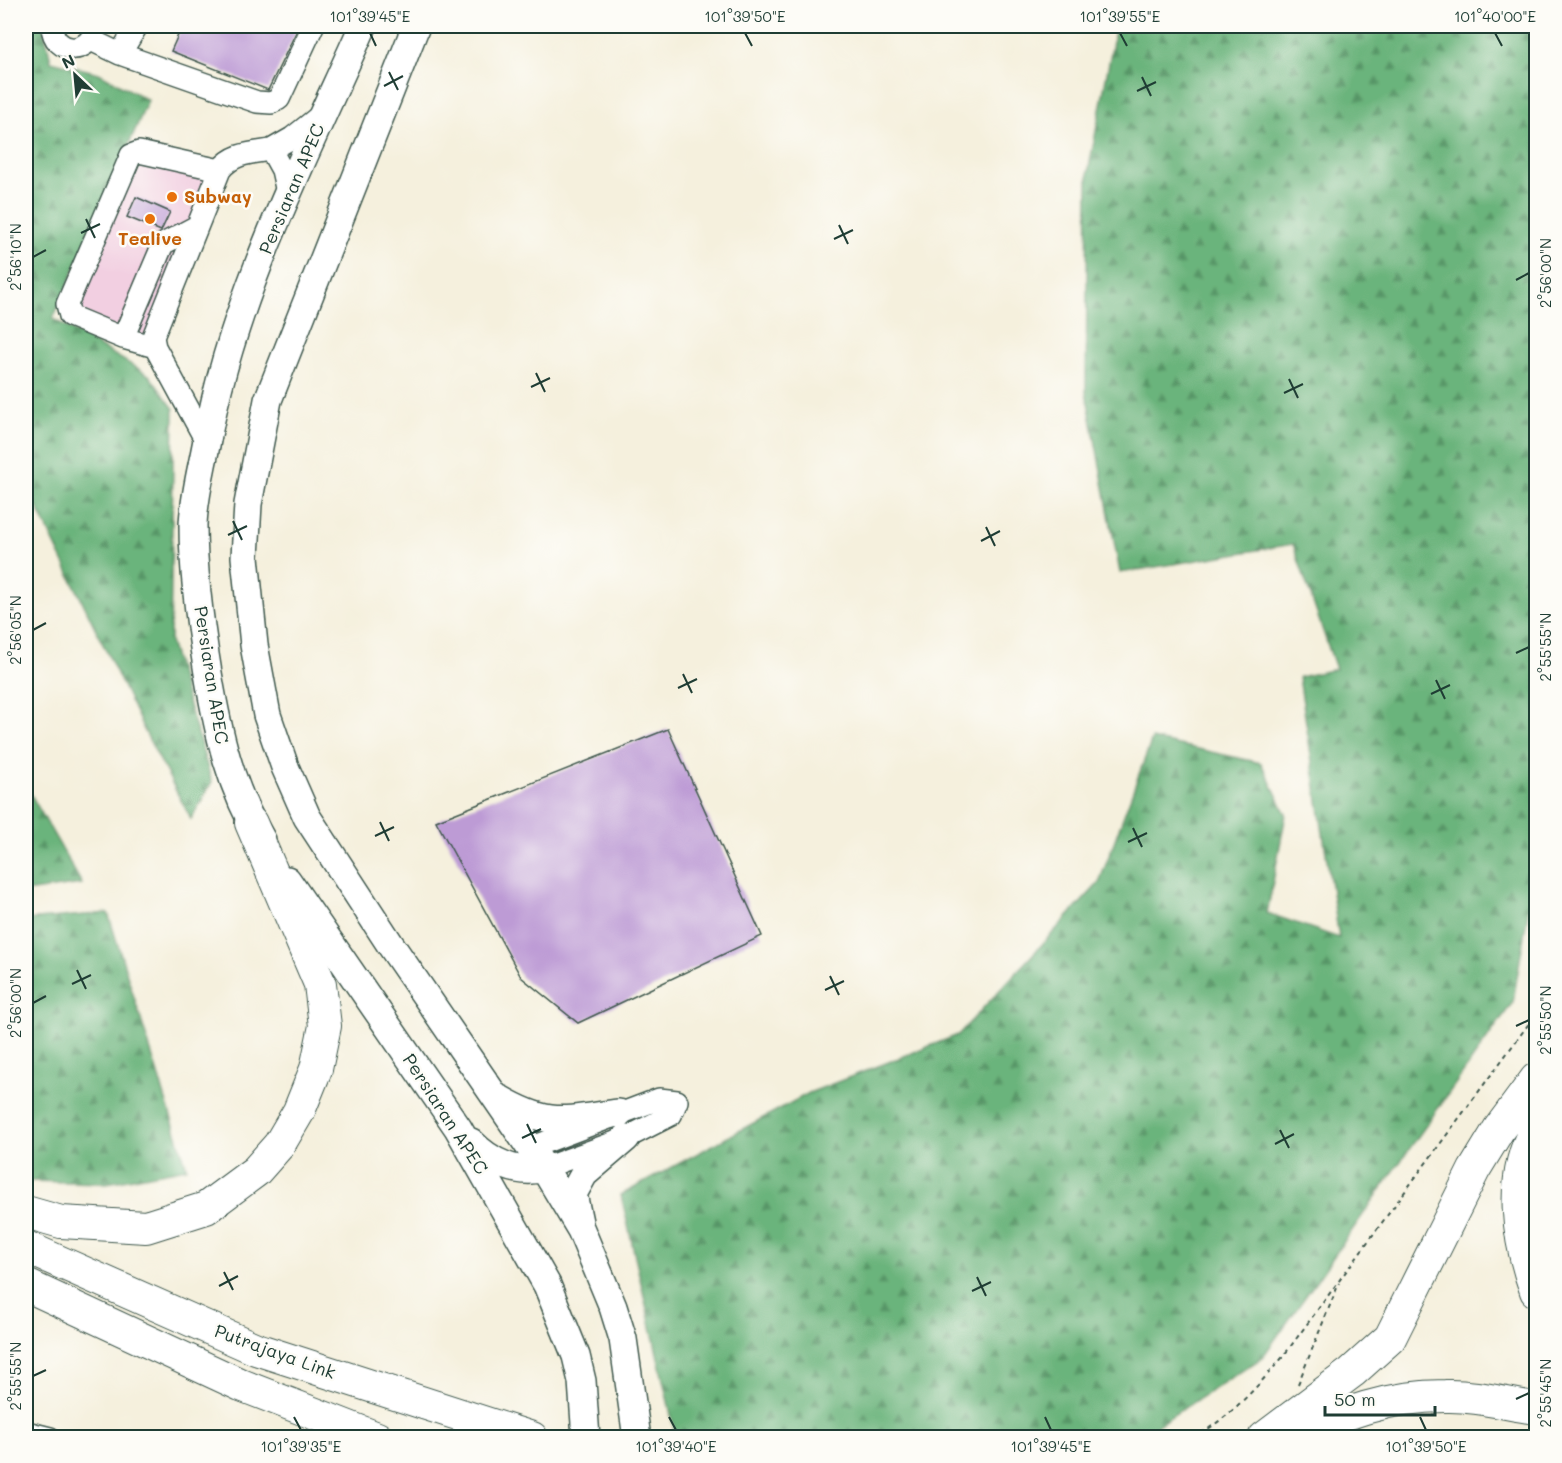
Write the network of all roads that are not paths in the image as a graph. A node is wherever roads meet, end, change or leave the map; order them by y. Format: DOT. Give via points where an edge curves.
graph roads {
  1 [pos="52,26"];
  2 [pos="137,26"];
  3 [pos="313,26"];
  4 [pos="363,26"];
  5 [pos="416,26"];
  6 [pos="93,33"];
  7 [pos="120,54"];
  8 [pos="324,112"];
  9 [pos="271,150"];
  10 [pos="220,170"];
  11 [pos="288,197"];
  12 [pos="197,226"];
  13 [pos="123,338"];
  14 [pos="155,347"];
  15 [pos="206,441"];
  16 [pos="251,823"];
  17 [pos="1536,1079"];
  18 [pos="496,1097"];
  19 [pos="622,1125"];
  20 [pos="458,1128"];
  21 [pos="1536,1129"];
  22 [pos="530,1161"];
  23 [pos="26,1212"];
  24 [pos="580,1230"];
  25 [pos="519,1235"];
  26 [pos="26,1246"];
  27 [pos="26,1285"];
  28 [pos="1536,1291"];
  29 [pos="1536,1408"];
  30 [pos="26,1432"];
  31 [pos="50,1437"];
  32 [pos="377,1437"];
  33 [pos="532,1437"];
  34 [pos="586,1437"];
  35 [pos="637,1437"];
  36 [pos="1264,1437"];
  37 [pos="1291,1437"];
  1 -- 6 [label="street" via="56,40 66,48 80,48"];
  2 -- 7 [label="street"];
  3 -- 7 [label="street" via="279,99 271,104"];
  4 -- 8 [label="main road, Persiaran APEC"];
  5 -- 18 [label="main road" via="268,400 248,504 245,557 254,645 267,715 307,817"];
  6 -- 7 [label="street"];
  8 -- 9 [label="street"];
  8 -- 11 [label="main road, Persiaran APEC"];
  9 -- 10 [label="street" via="237,156"];
  9 -- 11 [label="street" via="282,170"];
  10 -- 12 [label="street"];
  10 -- 13 [label="street" via="139,152 128,159 67,304 70,316"];
  11 -- 15 [label="main road, Persiaran APEC" via="233,329"];
  12 -- 13 [label="street" via="162,244"];
  12 -- 14 [label="street" via="155,328"];
  13 -- 14 [label="street"];
  14 -- 15 [label="street"];
  15 -- 16 [label="main road, Persiaran APEC" via="193,523 200,613 220,741"];
  16 -- 20 [label="main road, Persiaran APEC" via="302,904"];
  16 -- 23 [label="highway" via="320,984 326,1026 316,1070 279,1145 256,1171 206,1208 146,1227 61,1222"];
  17 -- 36 [label="highway" via="1474,1170 1390,1338"];
  18 -- 19 [label="main road" via="539,1119"];
  18 -- 22 [label="main road"];
  19 -- 22 [label="street"];
  19 -- 24 [label="main road" via="573,1194"];
  20 -- 22 [label="main road" via="485,1157"];
  20 -- 25 [label="main road, Persiaran APEC"];
  21 -- 28 [label="highway" via="1522,1164 1519,1218 1522,1246"];
  22 -- 24 [label="main road"];
  22 -- 25 [label="main road" via="511,1182"];
  24 -- 35 [label="main road" via="614,1307 623,1339"];
  25 -- 34 [label="main road, Persiaran APEC" via="547,1285 576,1356"];
  26 -- 33 [label="highway, Putrajaya Link" via="256,1349"];
  27 -- 32 [label="highway" via="241,1385"];
  29 -- 37 [label="highway" via="1446,1396 1408,1399 1364,1406"];
  30 -- 31 [label="street"];
}
